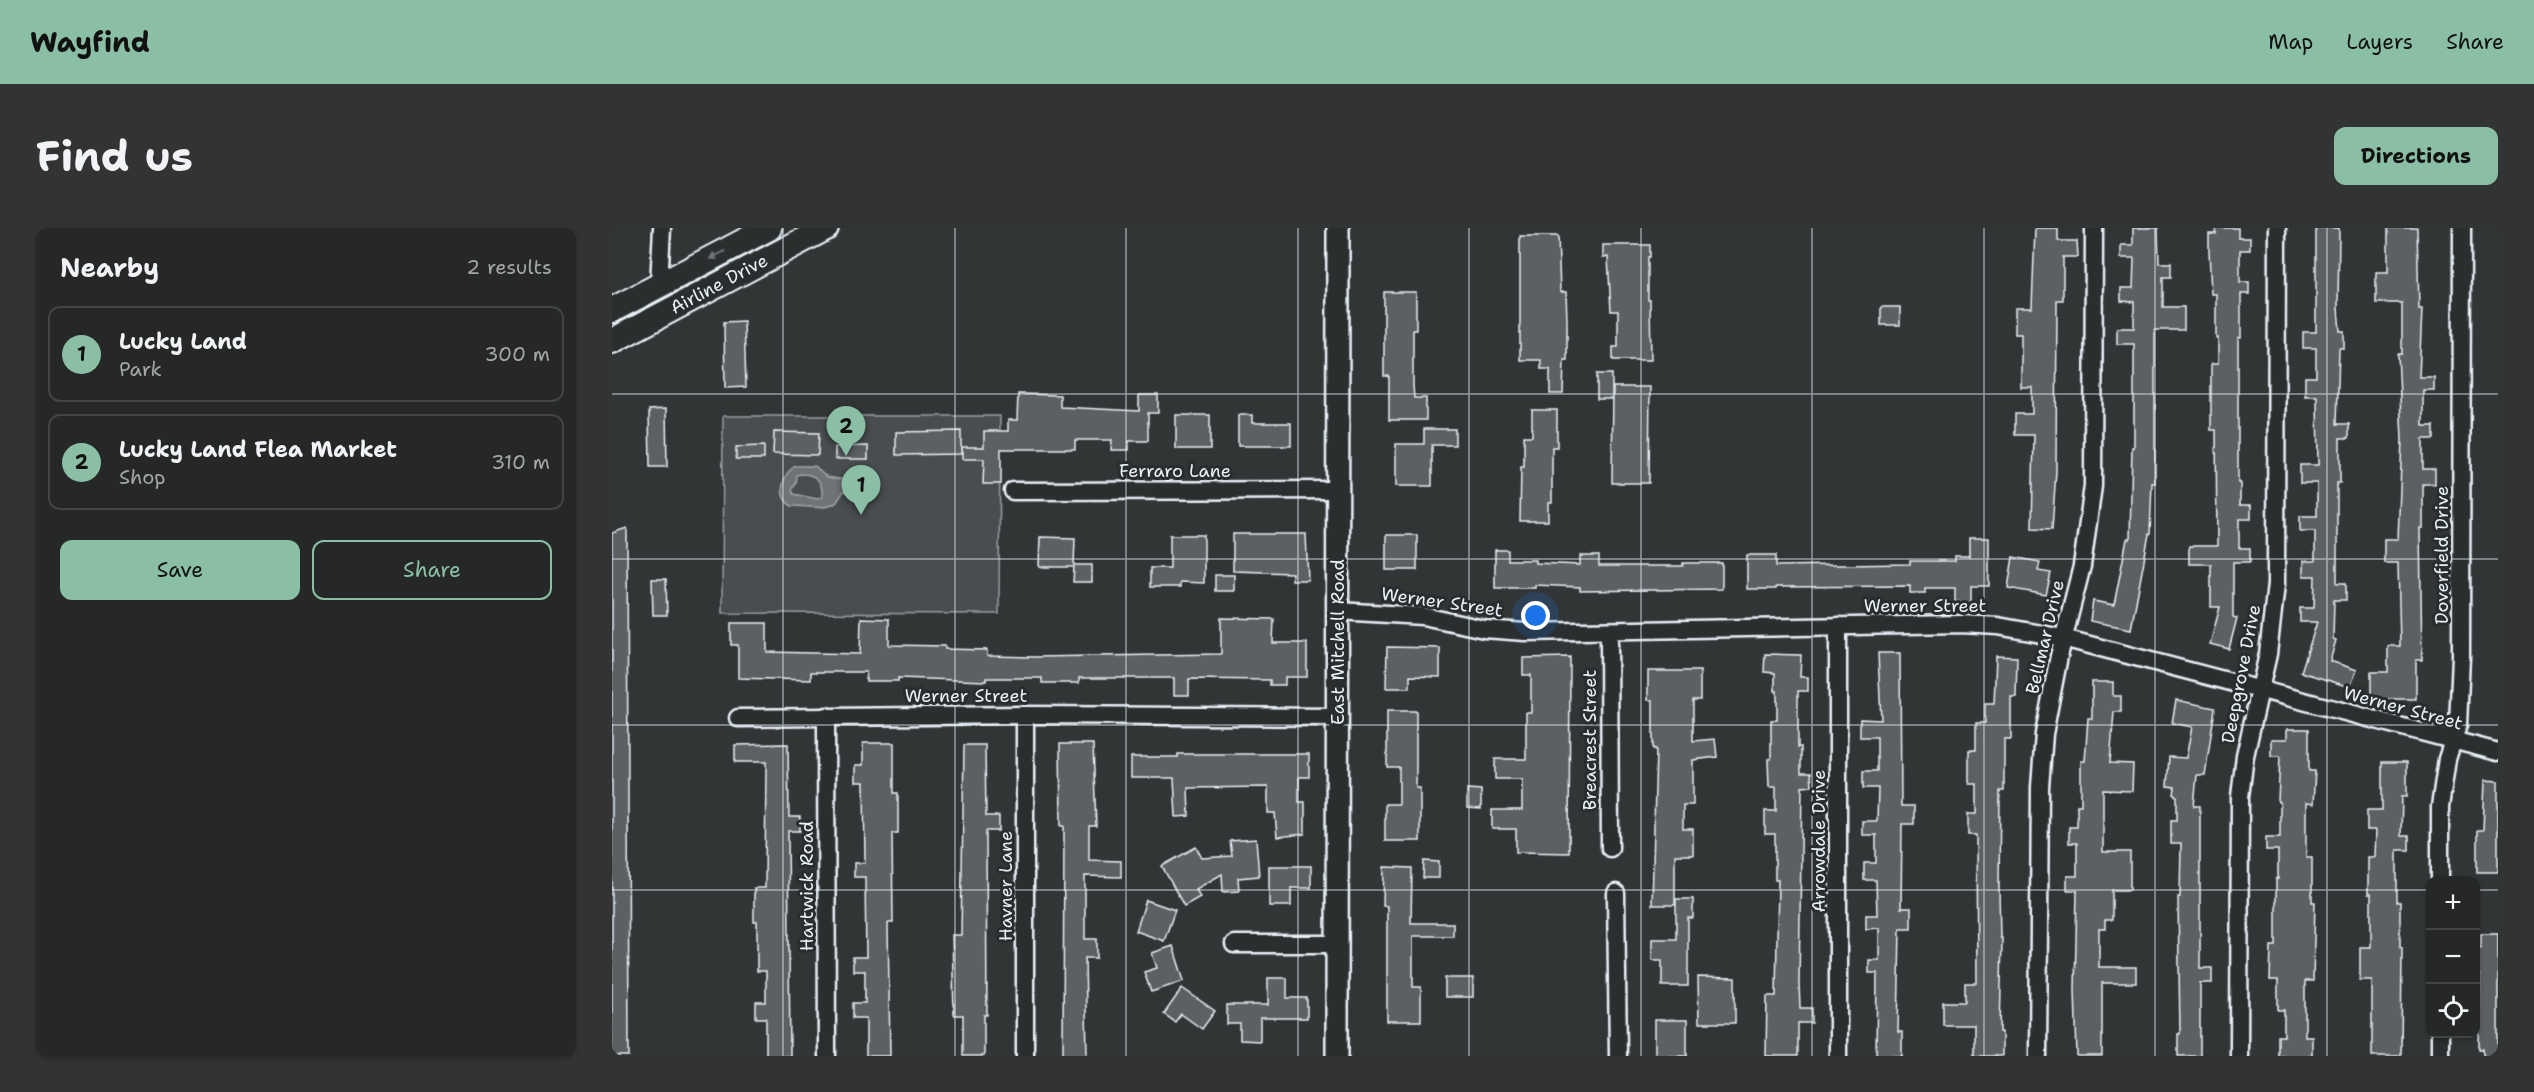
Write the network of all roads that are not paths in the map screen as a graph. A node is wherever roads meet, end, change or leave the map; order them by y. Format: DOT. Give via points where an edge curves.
graph roads {
  1 [pos="662,228"];
  2 [pos="769,228"];
  3 [pos="826,228"];
  4 [pos="1338,228"];
  5 [pos="2094,228"];
  6 [pos="2277,228"];
  7 [pos="2462,228"];
  8 [pos="659,284"];
  9 [pos="694,298"];
  10 [pos="612,310"];
  11 [pos="612,341"];
  12 [pos="1338,490"];
  13 [pos="1012,491"];
  14 [pos="1337,611"];
  15 [pos="1838,626"];
  16 [pos="1610,632"];
  17 [pos="2063,638"];
  18 [pos="2259,690"];
  19 [pos="1025,715"];
  20 [pos="826,716"];
  21 [pos="1338,717"];
  22 [pos="738,718"];
  23 [pos="2453,742"];
  24 [pos="2498,752"];
  25 [pos="1610,848"];
  26 [pos="2440,876"];
  27 [pos="1616,893"];
  28 [pos="1234,944"];
  29 [pos="1337,944"];
  30 [pos="2440,1038"];
  31 [pos="827,1056"];
  32 [pos="1025,1056"];
  33 [pos="1336,1056"];
  34 [pos="1618,1056"];
  35 [pos="1838,1056"];
  36 [pos="2038,1056"];
  37 [pos="2239,1056"];
  38 [pos="2440,1056"];
  1 -- 8 [label="street"];
  2 -- 8 [label="main road, Airline Drive, one-way"];
  3 -- 9 [label="main road, Airline Drive"];
  4 -- 12 [label="street, East Mitchell Road"];
  5 -- 17 [label="street, Bellmar Drive" via="2093,486 2082,566"];
  6 -- 18 [label="street, Deepgrove Drive" via="2276,584 2268,654"];
  7 -- 23 [label="street, Doverfield Drive" via="2461,657 2458,725"];
  8 -- 9 [label="main road" via="675,294"];
  8 -- 10 [label="main road, Airline Drive"];
  9 -- 11 [label="main road, Airline Drive"];
  12 -- 13 [label="street, Ferraro Lane"];
  12 -- 14 [label="street, East Mitchell Road"];
  14 -- 16 [label="street, Werner Street" via="1423,616 1484,629"];
  14 -- 21 [label="street, East Mitchell Road"];
  15 -- 16 [label="street, Werner Street"];
  15 -- 17 [label="street, Werner Street" via="1970,624"];
  15 -- 35 [label="street, Arrowdale Drive"];
  16 -- 25 [label="street, Breacrest Street"];
  17 -- 18 [label="street, Werner Street"];
  17 -- 36 [label="street, Bellmar Drive" via="2044,734 2040,787"];
  18 -- 23 [label="street, Werner Street"];
  18 -- 37 [label="street, Deepgrove Drive" via="2240,797"];
  19 -- 20 [label="street, Werner Street"];
  19 -- 21 [label="street, Werner Street"];
  19 -- 32 [label="street, Havner Lane"];
  20 -- 22 [label="street, Werner Street"];
  20 -- 31 [label="street, Hartwick Road"];
  21 -- 29 [label="street, East Mitchell Road"];
  23 -- 24 [label="street, Werner Street"];
  23 -- 26 [label="street, Doverfield Drive" via="2440,807"];
  27 -- 34 [label="street"];
  28 -- 29 [label="street"];
  29 -- 33 [label="street, East Mitchell Road"];
  30 -- 38 [label="street"];
}
